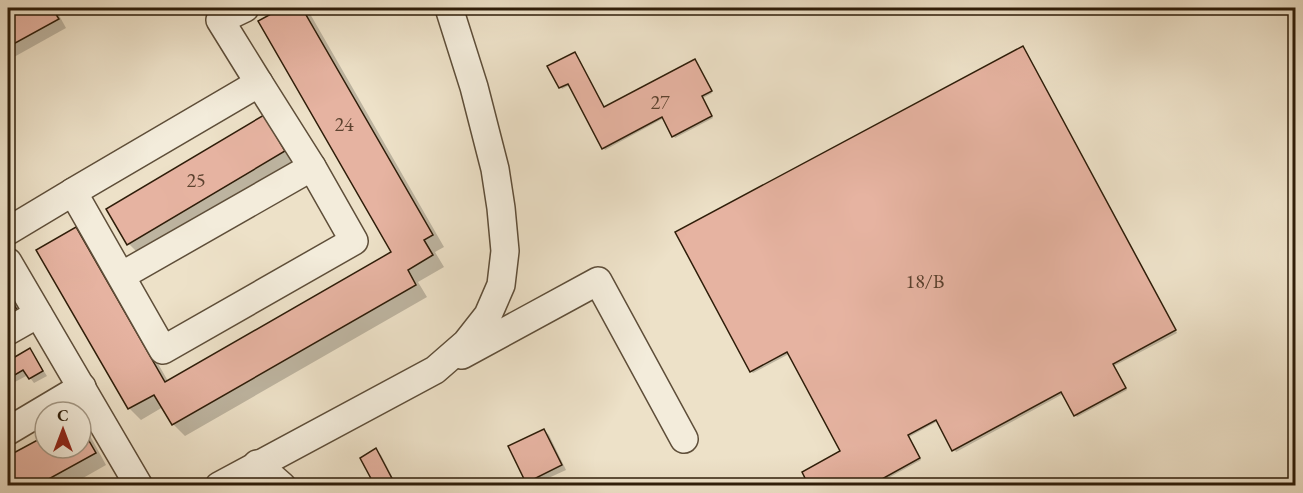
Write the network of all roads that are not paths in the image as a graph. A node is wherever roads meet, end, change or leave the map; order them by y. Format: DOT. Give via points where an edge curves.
graph roads {
  1 [pos="245,8"];
  2 [pos="449,8"];
  3 [pos="259,83"];
  4 [pos="312,167"];
  5 [pos="73,192"];
  6 [pos="8,231"];
  7 [pos="8,262"];
  8 [pos="121,276"];
  9 [pos="38,314"];
  10 [pos="8,331"];
  11 [pos="435,370"];
  12 [pos="82,387"];
  13 [pos="8,431"];
  14 [pos="684,439"];
  15 [pos="257,464"];
  16 [pos="140,486"];
  17 [pos="219,486"];
  18 [pos="282,486"];
  1 -- 3 [label="street" via="220,20"];
  2 -- 11 [label="street" via="495,169 505,251 501,285 488,315 466,343"];
  3 -- 4 [label="street"];
  3 -- 5 [label="street"];
  4 -- 8 [label="street"];
  4 -- 8 [label="street" via="354,241 344,247 163,350"];
  5 -- 6 [label="street"];
  5 -- 8 [label="street"];
  7 -- 9 [label="street"];
  9 -- 10 [label="street"];
  9 -- 12 [label="street"];
  11 -- 14 [label="street" via="598,281"];
  11 -- 15 [label="street"];
  12 -- 13 [label="street"];
  12 -- 16 [label="street"];
  15 -- 17 [label="street"];
  15 -- 18 [label="street"];
}
